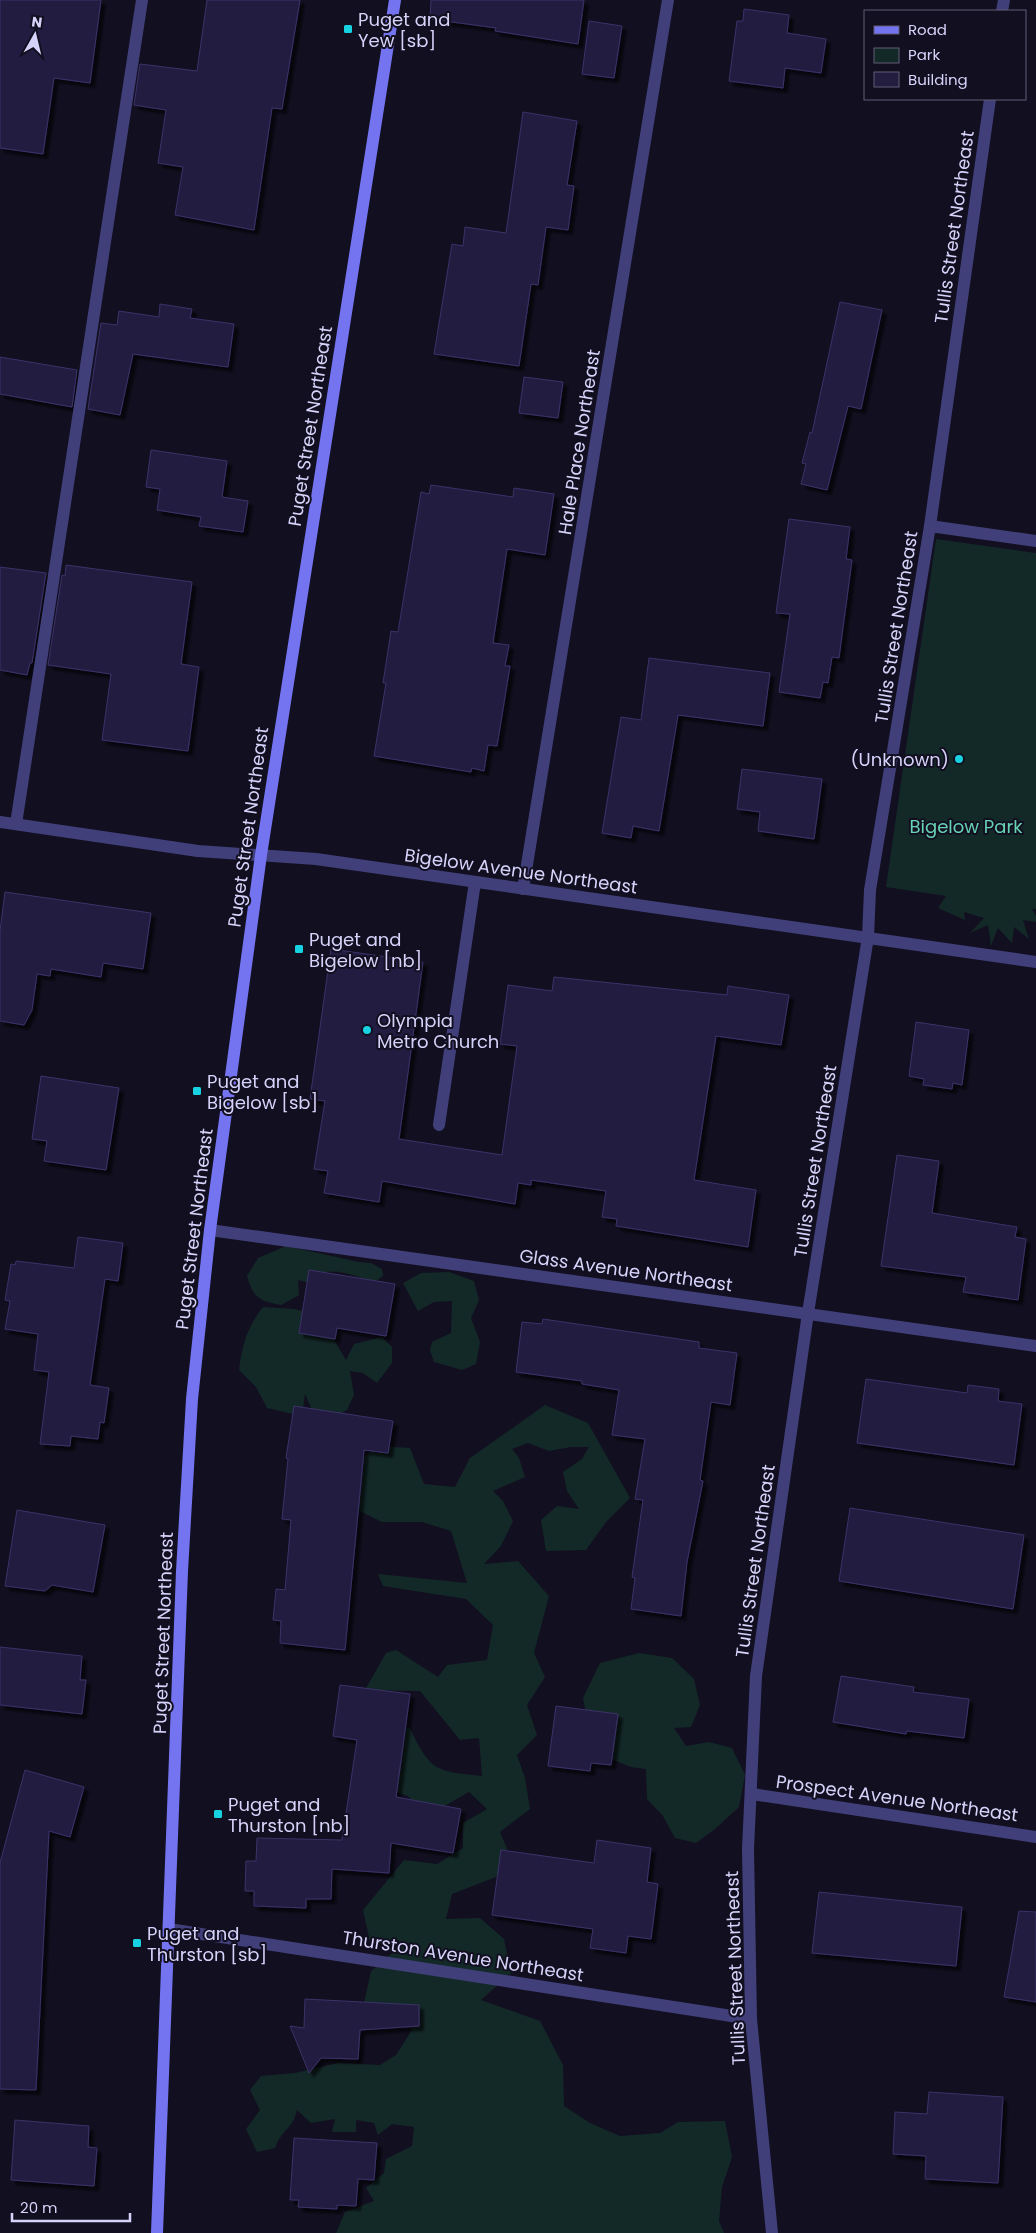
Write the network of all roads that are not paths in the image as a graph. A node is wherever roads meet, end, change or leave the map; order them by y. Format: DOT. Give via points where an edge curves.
graph roads {
  1 [pos="142,0"];
  2 [pos="395,0"];
  3 [pos="668,0"];
  4 [pos="990,100"];
  5 [pos="930,526"];
  6 [pos="1036,541"];
  7 [pos="0,822"];
  8 [pos="16,824"];
  9 [pos="261,855"];
  10 [pos="475,882"];
  11 [pos="523,889"];
  12 [pos="868,937"];
  13 [pos="1036,962"];
  14 [pos="438,1125"];
  15 [pos="210,1230"];
  16 [pos="808,1313"];
  17 [pos="1036,1346"];
  18 [pos="752,1794"];
  19 [pos="1036,1837"];
  20 [pos="170,1928"];
  21 [pos="751,2019"];
  22 [pos="157,2233"];
  23 [pos="772,2233"];
  1 -- 8 [label="street"];
  2 -- 9 [label="street, Puget Street Northeast"];
  3 -- 11 [label="street, Hale Place Northeast"];
  4 -- 5 [label="street, Tullis Street Northeast"];
  5 -- 6 [label="street"];
  5 -- 12 [label="street, Tullis Street Northeast" via="870,890"];
  7 -- 8 [label="street, Bigelow Avenue Northeast"];
  8 -- 9 [label="street, Bigelow Avenue Northeast" via="198,851"];
  9 -- 10 [label="street, Bigelow Avenue Northeast" via="316,859"];
  9 -- 15 [label="street, Puget Street Northeast"];
  10 -- 11 [label="street, Bigelow Avenue Northeast"];
  10 -- 14 [label="street"];
  11 -- 12 [label="street, Bigelow Avenue Northeast"];
  12 -- 13 [label="street, Bigelow Avenue Northeast"];
  12 -- 16 [label="street, Tullis Street Northeast"];
  15 -- 16 [label="street, Glass Avenue Northeast"];
  15 -- 20 [label="street, Puget Street Northeast" via="192,1398 182,1571"];
  16 -- 17 [label="street, Glass Avenue Northeast"];
  16 -- 18 [label="street, Tullis Street Northeast" via="756,1676 751,1744"];
  18 -- 19 [label="street, Prospect Avenue Northeast"];
  18 -- 21 [label="street, Tullis Street Northeast" via="748,1849"];
  20 -- 21 [label="street, Thurston Avenue Northeast"];
  20 -- 22 [label="street, Puget Street Northeast"];
  21 -- 23 [label="street, Tullis Street Northeast"];
}
